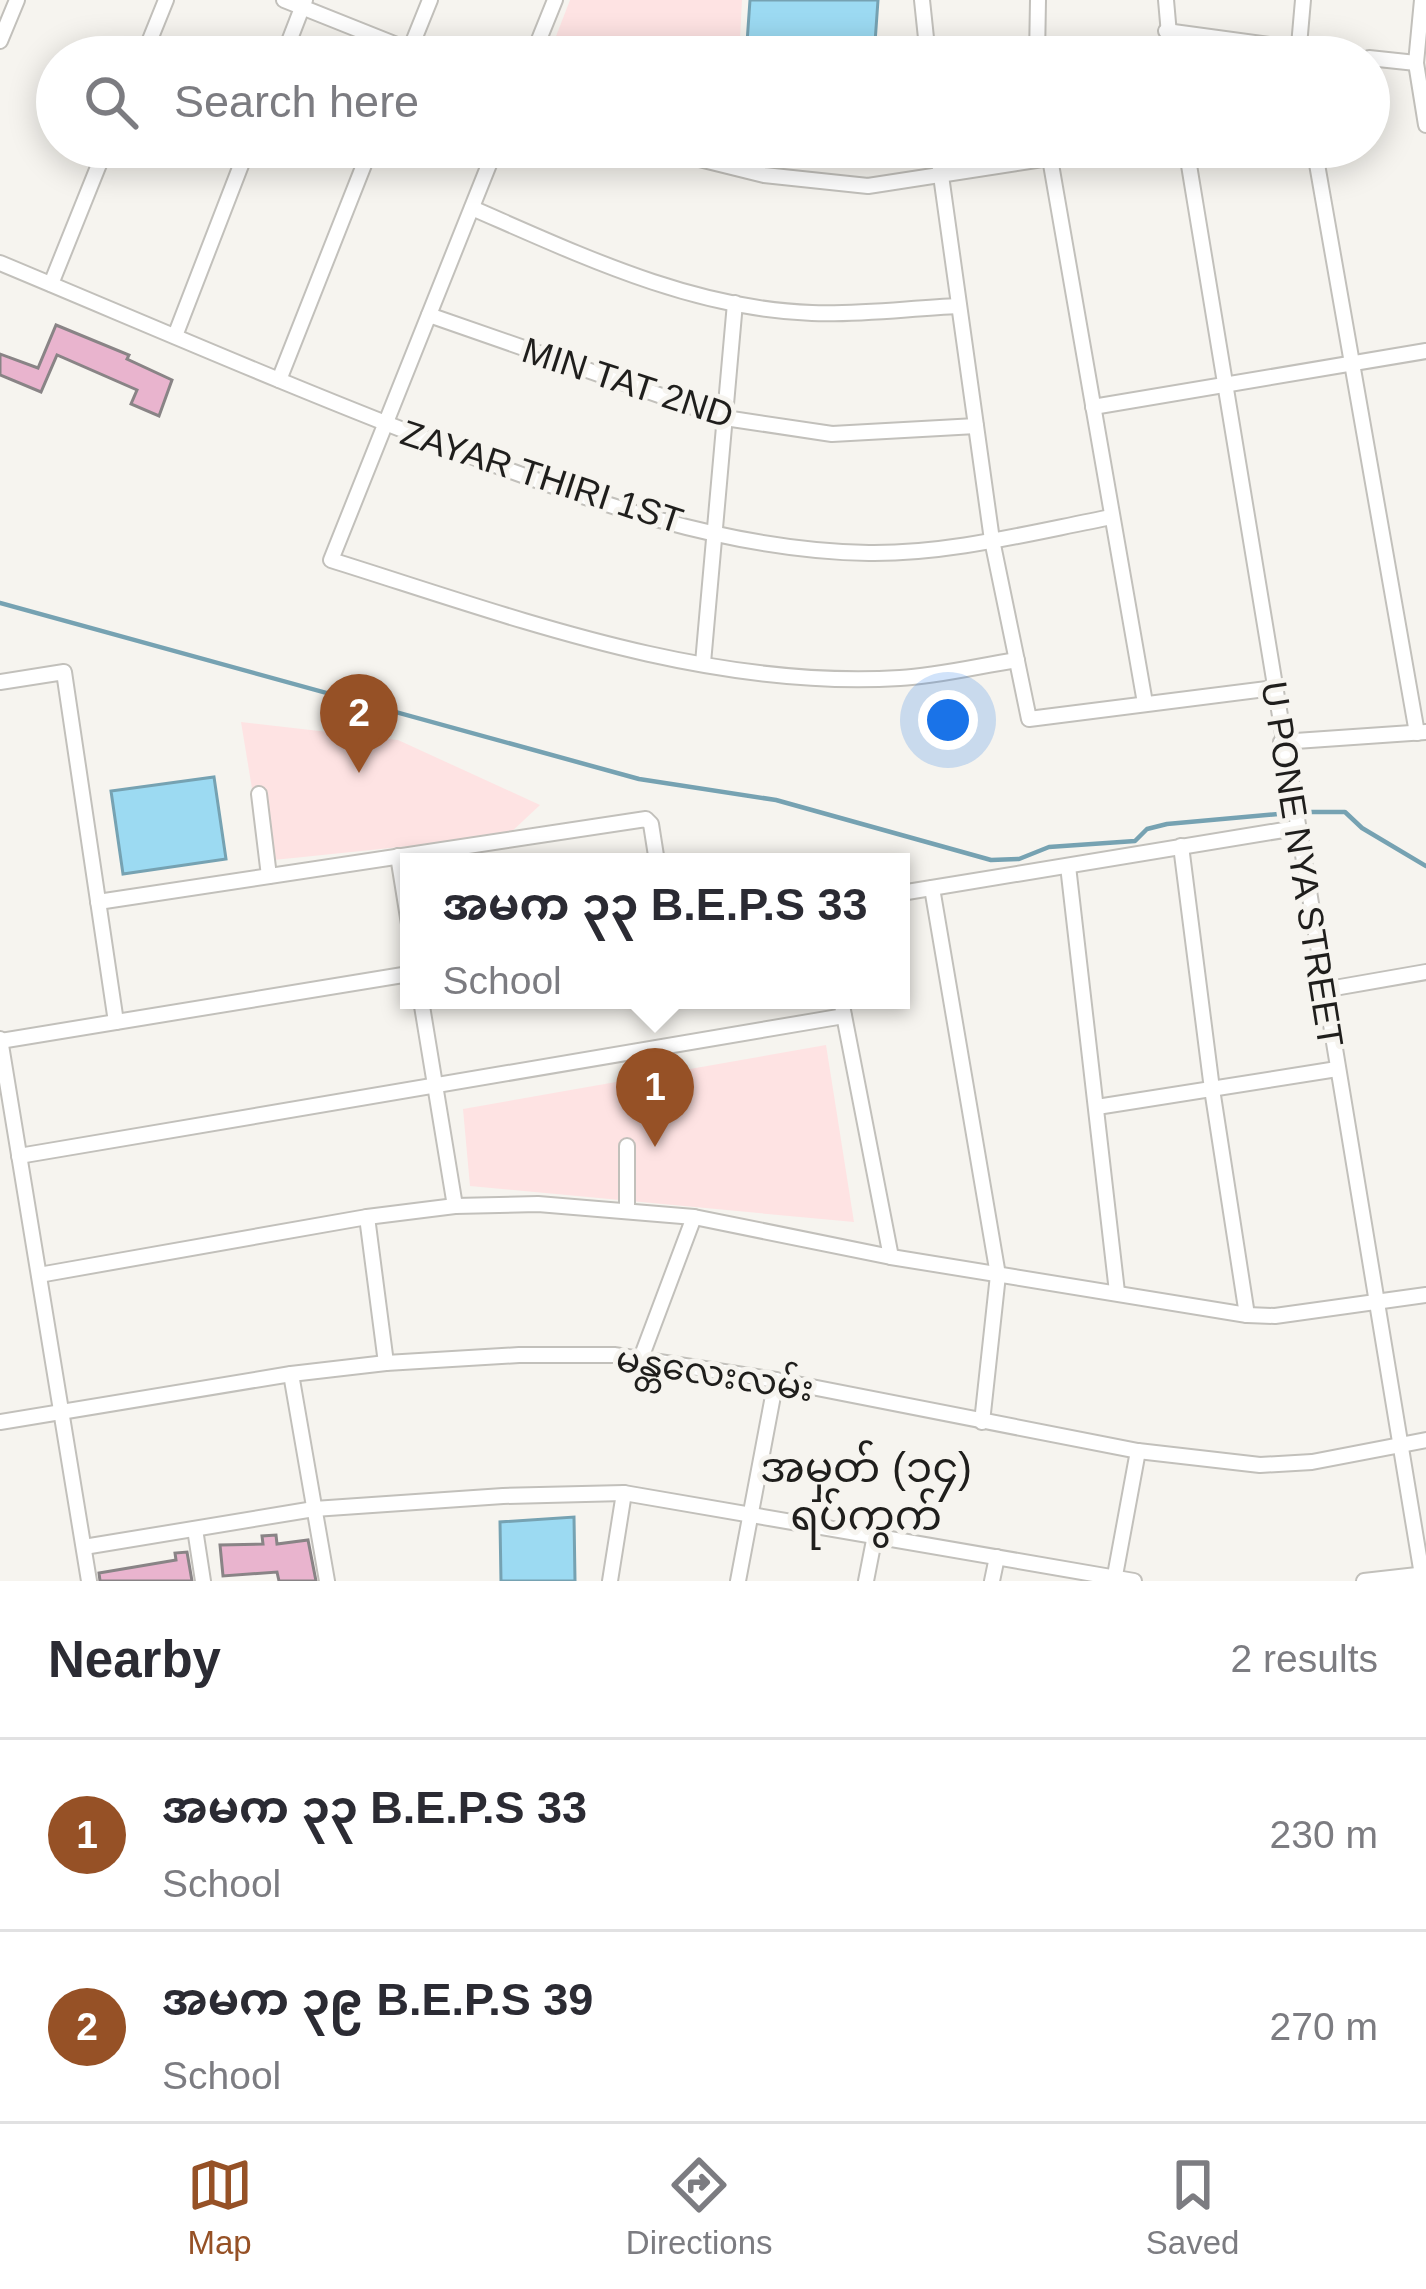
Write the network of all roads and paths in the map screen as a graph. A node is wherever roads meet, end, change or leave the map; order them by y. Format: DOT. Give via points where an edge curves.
graph roads {
  1 [pos="17,0"];
  2 [pos="166,0"];
  3 [pos="284,0"];
  4 [pos="430,0"];
  5 [pos="555,0"];
  6 [pos="922,0"];
  7 [pos="1038,0"];
  8 [pos="1166,0"];
  9 [pos="1303,0"];
  10 [pos="1422,0"];
  11 [pos="303,4"];
  12 [pos="1166,31"];
  13 [pos="151,36"];
  14 [pos="291,36"];
  15 [pos="370,36"];
  16 [pos="415,36"];
  17 [pos="540,36"];
  18 [pos="926,36"];
  19 [pos="1037,36"];
  20 [pos="1167,36"];
  21 [pos="1195,36"];
  22 [pos="1300,36"];
  23 [pos="0,41"];
  24 [pos="1390,60"];
  25 [pos="1416,63"];
  26 [pos="1426,125"];
  27 [pos="98,168"];
  28 [pos="240,168"];
  29 [pos="363,168"];
  30 [pos="488,168"];
  31 [pos="733,168"];
  32 [pos="939,168"];
  33 [pos="980,168"];
  34 [pos="1051,168"];
  35 [pos="1189,168"];
  36 [pos="1318,168"];
  37 [pos="940,177"];
  38 [pos="472,208"];
  39 [pos="0,263"];
  40 [pos="51,284"];
  41 [pos="735,303"];
  42 [pos="958,306"];
  43 [pos="429,315"];
  44 [pos="175,336"];
  45 [pos="1426,351"];
  46 [pos="1352,362"];
  47 [pos="279,380"];
  48 [pos="1224,385"];
  49 [pos="1093,407"];
  50 [pos="724,418"];
  51 [pos="385,424"];
  52 [pos="976,426"];
  53 [pos="1112,518"];
  54 [pos="715,532"];
  55 [pos="992,540"];
  56 [pos="1017,660"];
  57 [pos="703,663"];
  58 [pos="0,682"];
  59 [pos="1274,688"];
  60 [pos="1144,703"];
  61 [pos="1421,732"];
  62 [pos="1281,742"];
  63 [pos="259,794"];
  64 [pos="1296,827"];
  65 [pos="1181,846"];
  66 [pos="418,853"];
  67 [pos="656,853"];
  68 [pos="398,856"];
  69 [pos="1069,866"];
  70 [pos="400,868"];
  71 [pos="269,876"];
  72 [pos="932,887"];
  73 [pos="910,891"];
  74 [pos="98,902"];
  75 [pos="1426,972"];
  76 [pos="400,975"];
  77 [pos="1323,990"];
  78 [pos="423,1009"];
  79 [pos="838,1009"];
  80 [pos="843,1009"];
  81 [pos="116,1022"];
  82 [pos="0,1040"];
  83 [pos="1337,1069"];
  84 [pos="436,1088"];
  85 [pos="1212,1089"];
  86 [pos="1097,1107"];
  87 [pos="627,1146"];
  88 [pos="19,1156"];
  89 [pos="455,1206"];
  90 [pos="627,1209"];
  91 [pos="367,1217"];
  92 [pos="694,1217"];
  93 [pos="891,1257"];
  94 [pos="39,1275"];
  95 [pos="998,1275"];
  96 [pos="1117,1292"];
  97 [pos="1426,1294"];
  98 [pos="1377,1303"];
  99 [pos="1247,1315"];
  100 [pos="641,1358"];
  101 [pos="386,1363"];
  102 [pos="291,1374"];
  103 [pos="776,1380"];
  104 [pos="62,1412"];
  105 [pos="0,1422"];
  106 [pos="982,1422"];
  107 [pos="1426,1440"];
  108 [pos="1401,1444"];
  109 [pos="1138,1451"];
  110 [pos="624,1493"];
  111 [pos="314,1509"];
  112 [pos="752,1514"];
  113 [pos="195,1529"];
  114 [pos="875,1535"];
  115 [pos="84,1547"];
  116 [pos="997,1557"];
  117 [pos="1424,1576"];
  118 [pos="1114,1579"];
  119 [pos="89,1581"];
  120 [pos="203,1581"];
  121 [pos="326,1581"];
  122 [pos="610,1581"];
  123 [pos="738,1581"];
  124 [pos="866,1581"];
  125 [pos="992,1581"];
  126 [pos="1134,1581"];
  127 [pos="1364,1581"];
  1 -- 23 [label="street"];
  2 -- 13 [label="street"];
  3 -- 11 [label="street"];
  4 -- 16 [label="street"];
  5 -- 17 [label="street"];
  6 -- 18 [label="street"];
  7 -- 19 [label="street"];
  8 -- 12 [label="street"];
  9 -- 22 [label="street"];
  10 -- 25 [label="street"];
  11 -- 14 [label="street"];
  11 -- 15 [label="street"];
  12 -- 20 [label="street"];
  12 -- 21 [label="street"];
  24 -- 25 [label="street"];
  25 -- 26 [label="street"];
  27 -- 40 [label="street"];
  28 -- 44 [label="street"];
  29 -- 47 [label="street"];
  30 -- 38 [label="street"];
  31 -- 37 [label="street" via="868,185"];
  32 -- 37 [label="street"];
  33 -- 37 [label="street"];
  34 -- 49 [label="street"];
  35 -- 48 [label="street, U PONE NYA STREET"];
  36 -- 46 [label="street"];
  37 -- 42 [label="street"];
  38 -- 41 [label="street" via="620,272"];
  38 -- 43 [label="street"];
  39 -- 40 [label="street, ZAYAR THIRI 1ST"];
  40 -- 44 [label="street, ZAYAR THIRI 1ST"];
  41 -- 42 [label="street" via="811,313"];
  41 -- 50 [label="street"];
  42 -- 52 [label="street"];
  43 -- 50 [label="street, MIN TAT 2ND"];
  43 -- 51 [label="street"];
  44 -- 47 [label="street, ZAYAR THIRI 1ST"];
  45 -- 46 [label="street"];
  46 -- 48 [label="street"];
  46 -- 61 [label="street"];
  47 -- 51 [label="street, ZAYAR THIRI 1ST"];
  48 -- 49 [label="street"];
  48 -- 59 [label="street, U PONE NYA STREET"];
  49 -- 53 [label="street"];
  50 -- 52 [label="street, MIN TAT 2ND" via="832,434"];
  50 -- 54 [label="street"];
  51 -- 54 [label="street, ZAYAR THIRI 1ST" via="542,483"];
  51 -- 57 [label="street" via="331,560 613,646"];
  52 -- 55 [label="street"];
  53 -- 55 [label="street, ZAYAR THIRI 1ST"];
  53 -- 60 [label="street"];
  54 -- 55 [label="street, ZAYAR THIRI 1ST" via="870,553"];
  54 -- 57 [label="street"];
  55 -- 56 [label="street"];
  56 -- 57 [label="street" via="902,678 815,678"];
  56 -- 60 [label="street" via="1029,719"];
  58 -- 74 [label="street" via="64,672"];
  59 -- 60 [label="street"];
  59 -- 62 [label="street, U PONE NYA STREET"];
  61 -- 62 [label="street"];
  62 -- 64 [label="street, U PONE NYA STREET"];
  63 -- 71 [label="street"];
  64 -- 65 [label="street"];
  64 -- 77 [label="street, U PONE NYA STREET"];
  65 -- 69 [label="street"];
  65 -- 85 [label="street"];
  66 -- 67 [label="street" via="646,819"];
  68 -- 70 [label="street"];
  68 -- 71 [label="street"];
  69 -- 72 [label="street"];
  69 -- 86 [label="street"];
  71 -- 74 [label="street"];
  72 -- 73 [label="street"];
  72 -- 95 [label="street"];
  74 -- 81 [label="street"];
  75 -- 77 [label="street"];
  76 -- 81 [label="street"];
  77 -- 83 [label="street, U PONE NYA STREET"];
  78 -- 84 [label="street"];
  79 -- 84 [label="street"];
  80 -- 93 [label="street"];
  81 -- 82 [label="street"];
  82 -- 88 [label="street"];
  83 -- 85 [label="street"];
  83 -- 98 [label="street, U PONE NYA STREET"];
  84 -- 88 [label="street"];
  84 -- 89 [label="street"];
  85 -- 86 [label="street"];
  85 -- 99 [label="street"];
  86 -- 96 [label="street"];
  87 -- 90 [label="street"];
  88 -- 94 [label="street"];
  89 -- 90 [label="street"];
  89 -- 91 [label="street"];
  90 -- 92 [label="street"];
  91 -- 94 [label="street"];
  91 -- 101 [label="street"];
  92 -- 93 [label="street"];
  92 -- 100 [label="street"];
  93 -- 95 [label="street"];
  94 -- 104 [label="street"];
  95 -- 96 [label="street"];
  95 -- 106 [label="street"];
  96 -- 99 [label="street"];
  97 -- 98 [label="street"];
  98 -- 99 [label="street"];
  98 -- 108 [label="street, U PONE NYA STREET"];
  100 -- 101 [label="street, မန္တလေးလမ်း"];
  100 -- 103 [label="street, မန္တလေးလမ်း"];
  101 -- 102 [label="street, မန္တလေးလမ်း"];
  102 -- 104 [label="street, မန္တလေးလမ်း"];
  102 -- 111 [label="street"];
  103 -- 106 [label="street, မန္တလေးလမ်း"];
  103 -- 112 [label="street"];
  104 -- 105 [label="street, မန္တလေးလမ်း"];
  104 -- 115 [label="street"];
  106 -- 109 [label="street, မန္တလေးလမ်း"];
  107 -- 108 [label="street, မန္တလေးလမ်း"];
  108 -- 109 [label="street, မန္တလေးလမ်း" via="1260,1465"];
  108 -- 117 [label="street, U PONE NYA STREET"];
  109 -- 118 [label="street"];
  110 -- 111 [label="street"];
  110 -- 112 [label="street"];
  110 -- 122 [label="street"];
  111 -- 113 [label="street"];
  111 -- 121 [label="street"];
  112 -- 114 [label="street"];
  112 -- 123 [label="street"];
  113 -- 115 [label="street"];
  113 -- 120 [label="street"];
  114 -- 116 [label="street"];
  114 -- 124 [label="street"];
  115 -- 119 [label="street"];
  116 -- 118 [label="street"];
  116 -- 125 [label="street"];
  117 -- 127 [label="street"];
  118 -- 126 [label="street"];
}
